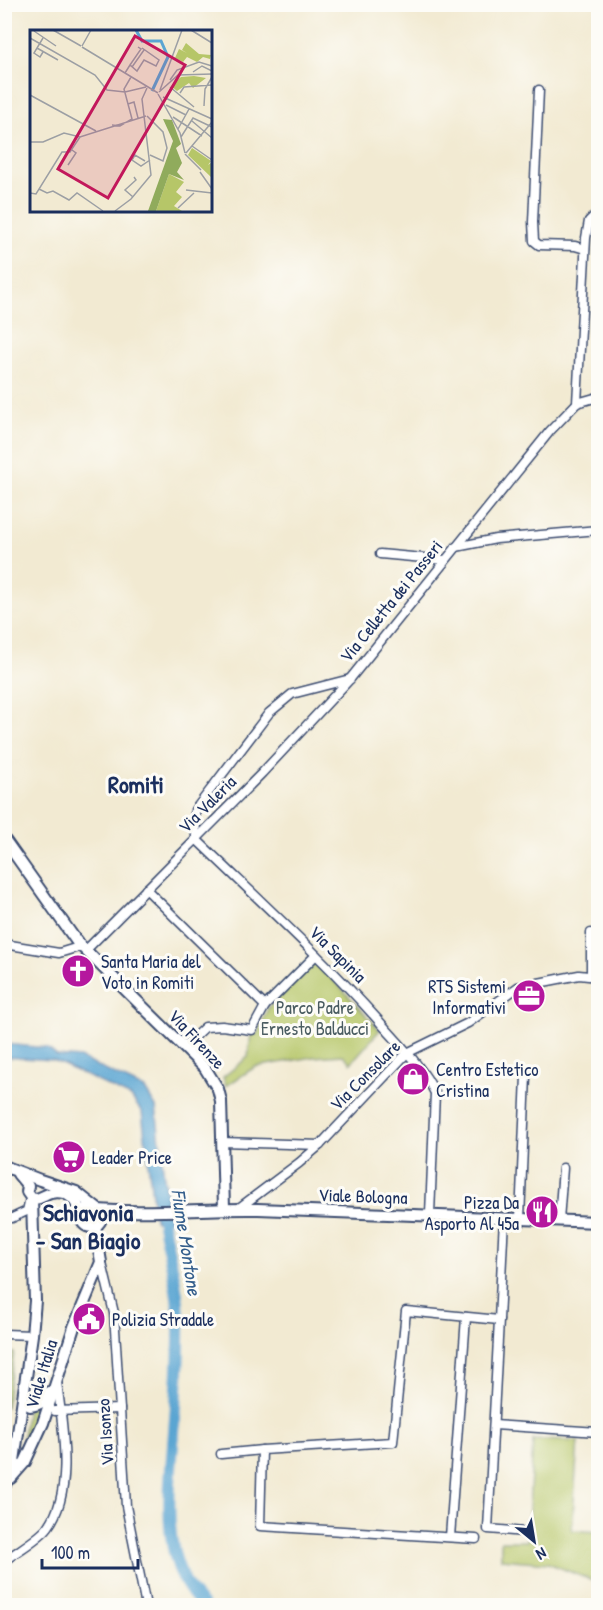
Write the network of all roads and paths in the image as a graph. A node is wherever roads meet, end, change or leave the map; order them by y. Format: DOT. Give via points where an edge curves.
graph roads {
  1 [pos="539,90"];
  2 [pos="598,212"];
  3 [pos="585,249"];
  4 [pos="598,397"];
  5 [pos="577,403"];
  6 [pos="598,530"];
  7 [pos="455,547"];
  8 [pos="380,554"];
  9 [pos="445,560"];
  10 [pos="350,679"];
  11 [pos="4,839"];
  12 [pos="196,839"];
  13 [pos="146,889"];
  14 [pos="591,933"];
  15 [pos="4,944"];
  16 [pos="83,948"];
  17 [pos="316,955"];
  18 [pos="595,976"];
  19 [pos="265,1006"];
  20 [pos="184,1047"];
  21 [pos="407,1053"];
  22 [pos="526,1076"];
  23 [pos="222,1142"];
  24 [pos="320,1145"];
  25 [pos="9,1168"];
  26 [pos="563,1168"];
  27 [pos="40,1180"];
  28 [pos="30,1193"];
  29 [pos="224,1208"];
  30 [pos="239,1208"];
  31 [pos="97,1209"];
  32 [pos="129,1212"];
  33 [pos="81,1214"];
  34 [pos="430,1214"];
  35 [pos="4,1218"];
  36 [pos="504,1218"];
  37 [pos="519,1218"];
  38 [pos="559,1220"];
  39 [pos="598,1222"];
  40 [pos="96,1227"];
  41 [pos="100,1256"];
  42 [pos="466,1317"];
  43 [pos="499,1320"];
  44 [pos="4,1334"];
  45 [pos="33,1335"];
  46 [pos="56,1378"];
  47 [pos="23,1399"];
  48 [pos="120,1409"];
  49 [pos="48,1410"];
  50 [pos="60,1412"];
  51 [pos="494,1425"];
  52 [pos="598,1432"];
  53 [pos="17,1437"];
  54 [pos="34,1443"];
  55 [pos="262,1450"];
  56 [pos="220,1454"];
  57 [pos="5,1485"];
  58 [pos="525,1532"];
  59 [pos="450,1537"];
  60 [pos="476,1539"];
  61 [pos="4,1561"];
  62 [pos="146,1605"];
  1 -- 3 [label="street" via="534,241 539,245"];
  2 -- 3 [label="street" via="589,221"];
  3 -- 5 [label="street"];
  4 -- 5 [label="street"];
  5 -- 7 [label="street, Via Celletta dei Passeri"];
  6 -- 7 [label="street"];
  7 -- 9 [label="street, Via Celletta dei Passeri"];
  8 -- 9 [label="street"];
  9 -- 10 [label="street, Via Celletta dei Passeri"];
  10 -- 12 [label="street, Via Valeria"];
  10 -- 12 [label="street, Via Celletta dei Passeri" via="292,694 269,713 195,810"];
  11 -- 16 [label="main road, Via Firenze"];
  12 -- 13 [label="street, Via Valeria"];
  12 -- 17 [label="street, Via Sapinia"];
  13 -- 16 [label="street, Via Valeria"];
  13 -- 19 [label="street"];
  14 -- 18 [label="street"];
  15 -- 16 [label="street" via="59,953"];
  16 -- 20 [label="main road, Via Firenze"];
  17 -- 19 [label="street"];
  17 -- 21 [label="street, Via Sapinia" via="339,975"];
  18 -- 21 [label="street, Via Consolare" via="579,975 518,987 468,1023"];
  19 -- 20 [label="street" via="252,1030 205,1027"];
  20 -- 23 [label="main road, Via Firenze" via="205,1068 218,1089"];
  21 -- 24 [label="street, Via Consolare"];
  21 -- 34 [label="street, Via Sapinia" via="435,1094"];
  22 -- 37 [label="street"];
  23 -- 24 [label="street"];
  23 -- 29 [label="main road, Via Firenze"];
  24 -- 30 [label="street, Via Consolare"];
  25 -- 27 [label="main road"];
  25 -- 28 [label="main road" via="23,1177"];
  26 -- 38 [label="street"];
  27 -- 28 [label="main road" via="34,1180"];
  27 -- 31 [label="main road" via="76,1192"];
  28 -- 33 [label="main road" via="41,1199 53,1192 67,1194"];
  28 -- 35 [label="street" via="27,1211"];
  28 -- 45 [label="main road"];
  29 -- 30 [label="main road, Viale Bologna"];
  29 -- 32 [label="main road, Viale Bologna"];
  30 -- 34 [label="main road, Viale Bologna"];
  31 -- 32 [label="main road, Viale Bologna"];
  31 -- 33 [label="main road" via="87,1208"];
  31 -- 40 [label="main road" via="100,1217"];
  32 -- 40 [label="main road, Viale Bologna" via="112,1216"];
  33 -- 40 [label="main road" via="84,1224"];
  34 -- 36 [label="main road, Viale Bologna"];
  36 -- 37 [label="main road, Viale Bologna"];
  36 -- 43 [label="street"];
  37 -- 38 [label="main road, Viale Bologna"];
  38 -- 39 [label="main road, Viale Bologna"];
  40 -- 41 [label="main road, Viale Italia"];
  41 -- 46 [label="main road, Viale Italia"];
  41 -- 48 [label="street, Via Isonzo" via="114,1313"];
  42 -- 43 [label="street"];
  42 -- 55 [label="street" via="406,1311 393,1442"];
  42 -- 59 [label="street"];
  43 -- 51 [label="street"];
  44 -- 45 [label="street"];
  45 -- 47 [label="main road"];
  46 -- 47 [label="main road" via="45,1400 36,1406"];
  46 -- 49 [label="main road, Viale Italia"];
  46 -- 50 [label="street"];
  47 -- 53 [label="main road"];
  48 -- 50 [label="street"];
  48 -- 62 [label="street, Via Isonzo" via="126,1506"];
  49 -- 50 [label="street"];
  49 -- 54 [label="main road, Viale Italia"];
  50 -- 61 [label="street" via="64,1473 61,1502 47,1527"];
  51 -- 52 [label="street"];
  51 -- 58 [label="street" via="488,1529"];
  53 -- 54 [label="main road" via="26,1446"];
  53 -- 57 [label="main road"];
  54 -- 57 [label="main road, Viale Italia" via="25,1462"];
  55 -- 56 [label="street"];
  55 -- 59 [label="street" via="260,1526"];
  59 -- 60 [label="street"];
}
